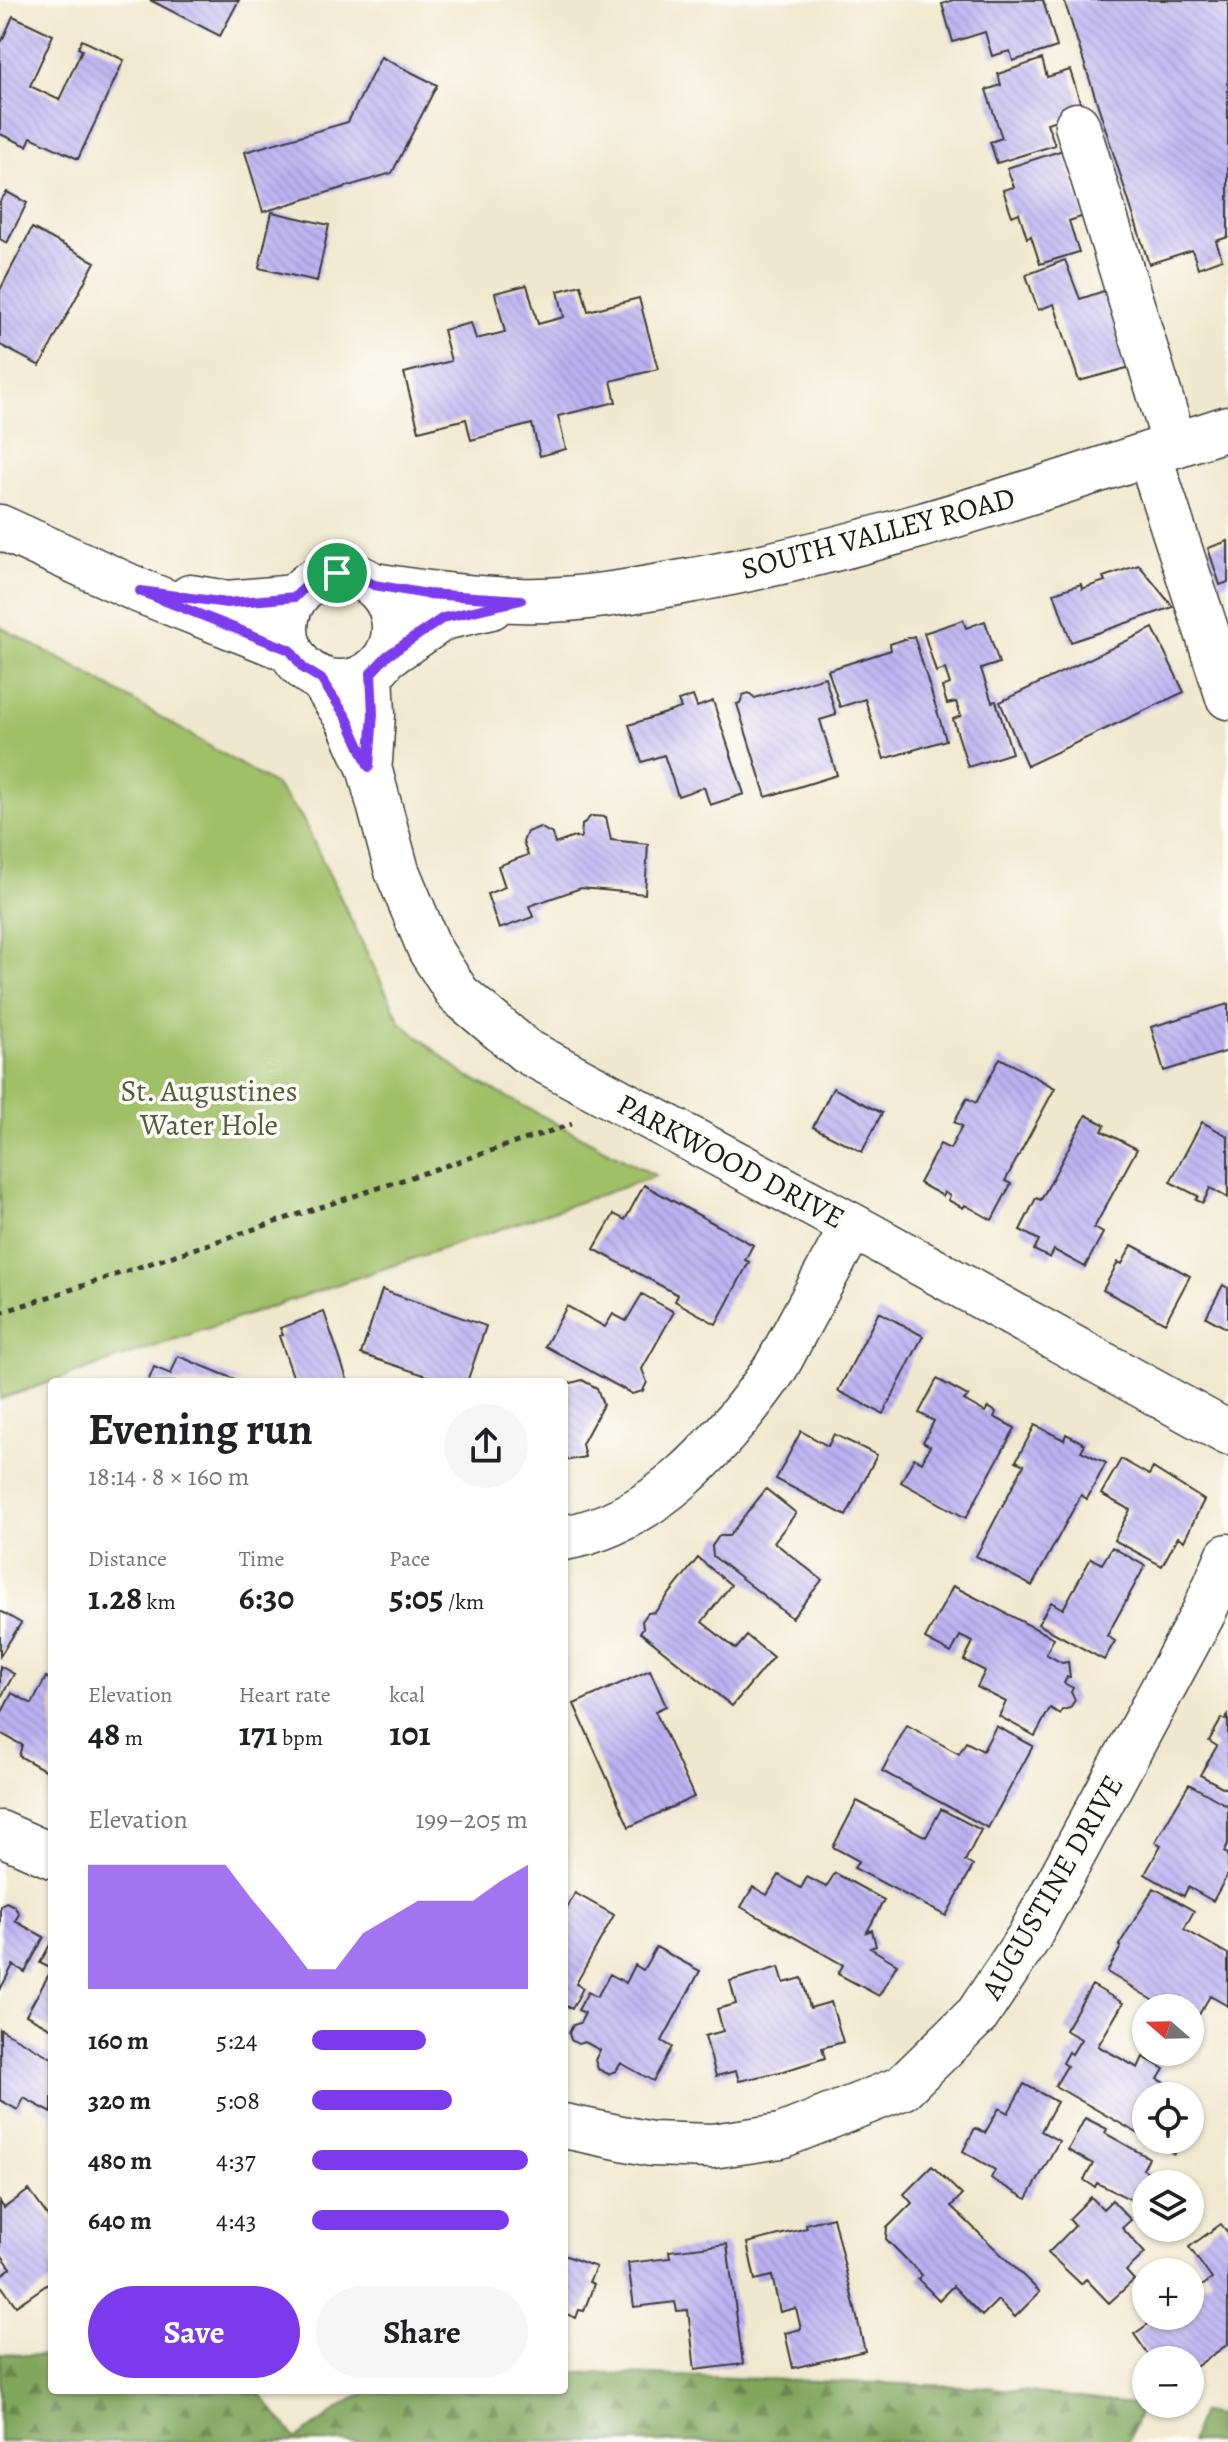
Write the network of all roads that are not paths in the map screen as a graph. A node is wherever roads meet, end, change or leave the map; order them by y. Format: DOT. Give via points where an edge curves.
graph roads {
  1 [pos="1077,125"];
  2 [pos="1228,428"];
  3 [pos="1162,450"];
  4 [pos="0,527"];
  5 [pos="374,585"];
  6 [pos="140,591"];
  7 [pos="295,597"];
  8 [pos="521,600"];
  9 [pos="290,650"];
  10 [pos="379,664"];
  11 [pos="321,679"];
  12 [pos="1228,697"];
  13 [pos="369,767"];
  14 [pos="853,1226"];
  15 [pos="1228,1433"];
  16 [pos="568,1537"];
  17 [pos="1228,1556"];
  18 [pos="1216,1597"];
  19 [pos="0,1833"];
  20 [pos="48,1854"];
  21 [pos="568,2127"];
  1 -- 3 [label="street"];
  2 -- 3 [label="street, SOUTH VALLEY ROAD"];
  3 -- 8 [label="street, SOUTH VALLEY ROAD" via="967,512 758,569 621,594"];
  3 -- 12 [label="street"];
  4 -- 6 [label="street, SOUTH VALLEY ROAD"];
  5 -- 7 [label="street, SOUTH VALLEY ROAD" via="337,573 307,584"];
  5 -- 8 [label="street, SOUTH VALLEY ROAD"];
  5 -- 10 [label="street" via="393,614 394,635"];
  6 -- 7 [label="street, SOUTH VALLEY ROAD" via="227,603"];
  6 -- 9 [label="street, SOUTH VALLEY ROAD"];
  7 -- 9 [label="street" via="285,624"];
  8 -- 10 [label="street, SOUTH VALLEY ROAD" via="443,618"];
  9 -- 11 [label="street, SOUTH VALLEY ROAD" via="303,668"];
  10 -- 11 [label="street, SOUTH VALLEY ROAD" via="355,680"];
  10 -- 13 [label="street, PARKWOOD DRIVE"];
  11 -- 13 [label="street, PARKWOOD DRIVE" via="347,718"];
  13 -- 14 [label="street, PARKWOOD DRIVE" via="397,871 430,950 458,994 526,1051"];
  14 -- 15 [label="street, PARKWOOD DRIVE"];
  14 -- 16 [label="street" via="772,1374 720,1439 636,1513"];
  17 -- 18 [label="street, AUGUSTINE DRIVE"];
  18 -- 21 [label="street, AUGUSTINE DRIVE" via="1029,1937 978,2014 902,2088 781,2136 712,2146 651,2144"];
  19 -- 20 [label="street"];
}
